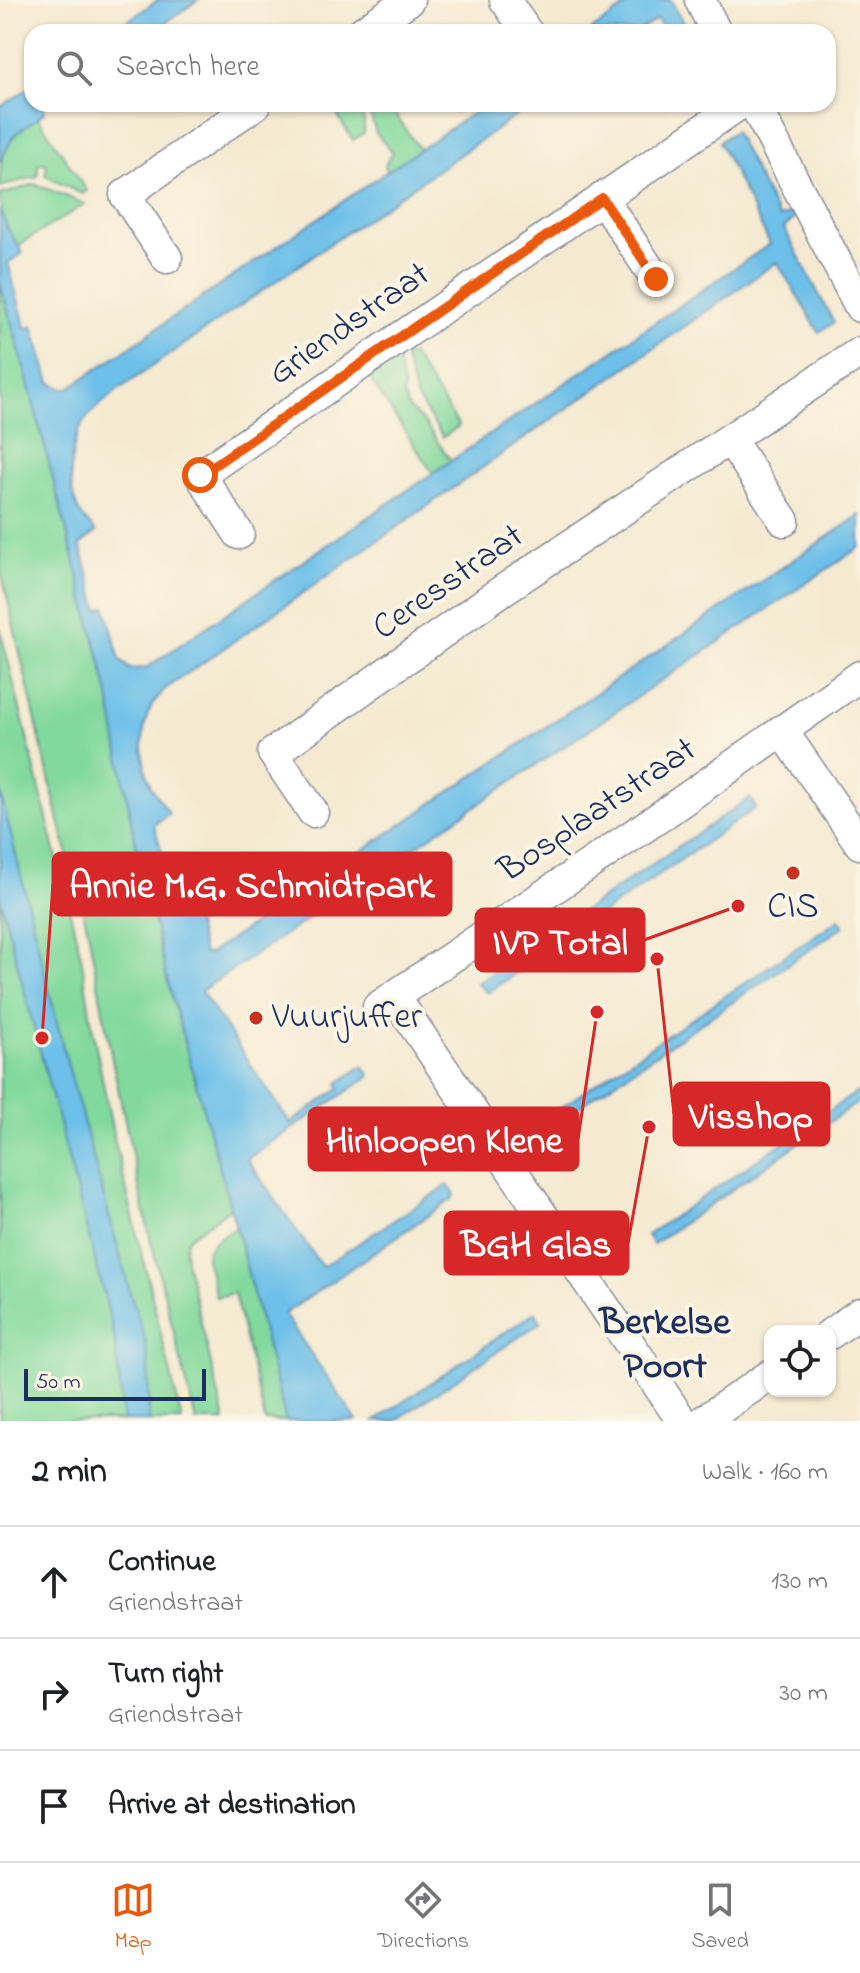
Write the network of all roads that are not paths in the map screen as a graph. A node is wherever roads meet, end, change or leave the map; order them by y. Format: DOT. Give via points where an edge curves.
graph roads {
  1 [pos="409,0"];
  2 [pos="505,0"];
  3 [pos="700,0"];
  4 [pos="374,24"];
  5 [pos="522,24"];
  6 [pos="712,24"];
  7 [pos="244,112"];
  8 [pos="728,112"];
  9 [pos="758,112"];
  10 [pos="602,198"];
  11 [pos="167,258"];
  12 [pos="656,279"];
  13 [pos="860,306"];
  14 [pos="860,352"];
  15 [pos="730,439"];
  16 [pos="784,521"];
  17 [pos="239,534"];
  18 [pos="860,676"];
  19 [pos="782,730"];
  20 [pos="313,812"];
  21 [pos="860,844"];
  22 [pos="860,1313"];
  23 [pos="836,1330"];
  24 [pos="764,1379"];
  25 [pos="682,1421"];
  26 [pos="703,1421"];
  1 -- 4 [label="street"];
  2 -- 5 [label="street"];
  3 -- 6 [label="street"];
  7 -- 11 [label="street" via="125,195"];
  8 -- 10 [label="street, Griendstraat"];
  9 -- 13 [label="street"];
  10 -- 12 [label="street"];
  10 -- 17 [label="street, Griendstraat" via="200,475"];
  14 -- 15 [label="street, Ceresstraat"];
  15 -- 16 [label="street"];
  15 -- 20 [label="street, Ceresstraat" via="500,592 273,753"];
  18 -- 19 [label="street, Bosplaatstraat"];
  19 -- 21 [label="street"];
  19 -- 25 [label="street, Bosplaatstraat" via="386,1002"];
  22 -- 23 [label="street"];
  24 -- 26 [label="street"];
}
